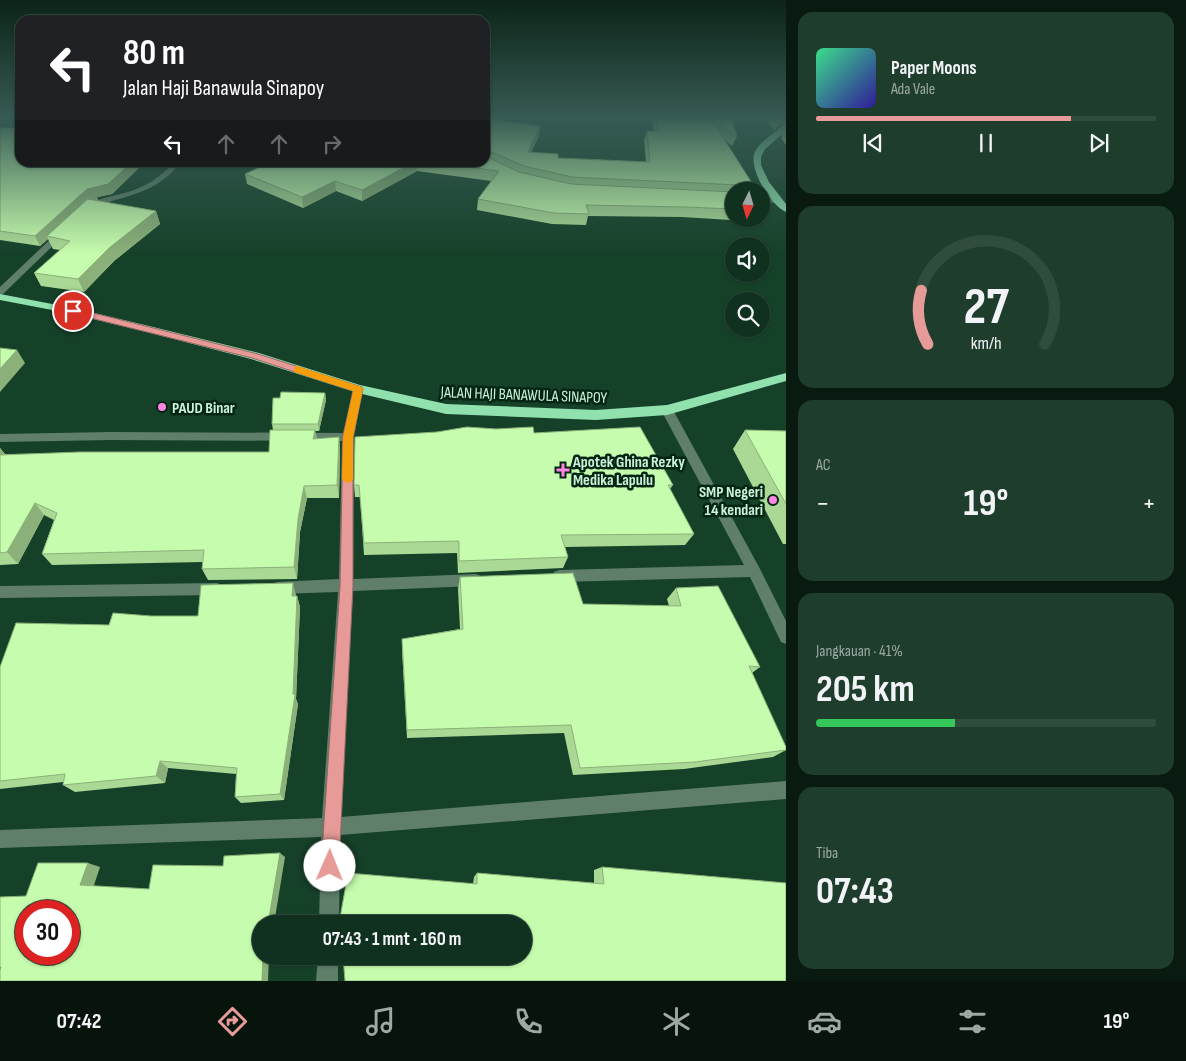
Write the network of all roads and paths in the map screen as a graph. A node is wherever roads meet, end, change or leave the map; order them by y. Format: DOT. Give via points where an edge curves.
graph roads {
  1 [pos="757,163"];
  2 [pos="174,167"];
  3 [pos="770,201"];
  4 [pos="778,201"];
  5 [pos="786,209"];
  6 [pos="83,212"];
  7 [pos="70,226"];
  8 [pos="0,292"];
  9 [pos="0,298"];
  10 [pos="786,377"];
  11 [pos="358,389"];
  12 [pos="667,410"];
  13 [pos="348,437"];
  14 [pos="0,438"];
  15 [pos="754,571"];
  16 [pos="549,577"];
  17 [pos="491,579"];
  18 [pos="346,586"];
  19 [pos="230,588"];
  20 [pos="259,588"];
  21 [pos="0,592"];
  22 [pos="786,637"];
  23 [pos="786,790"];
  24 [pos="331,827"];
  25 [pos="0,840"];
  26 [pos="329,915"];
  27 [pos="328,965"];
  28 [pos="327,981"];
  1 -- 4 [label="highway"];
  2 -- 6 [label="street" via="161,182 95,202"];
  3 -- 4 [label="street"];
  4 -- 5 [label="highway"];
  7 -- 8 [label="street"];
  9 -- 11 [label="highway, JALAN HAJI BANAWULA SINAPOY" via="159,331 255,356"];
  10 -- 12 [label="highway, JALAN HAJI BANAWULA SINAPOY"];
  11 -- 12 [label="highway, JALAN HAJI BANAWULA SINAPOY" via="446,409 596,415"];
  11 -- 13 [label="street"];
  12 -- 15 [label="street"];
  13 -- 14 [label="street"];
  13 -- 18 [label="street"];
  15 -- 16 [label="street"];
  15 -- 22 [label="street"];
  17 -- 18 [label="street"];
  18 -- 20 [label="street"];
  18 -- 24 [label="street"];
  19 -- 21 [label="street"];
  23 -- 24 [label="street"];
  24 -- 25 [label="street"];
  24 -- 26 [label="street"];
  27 -- 28 [label="street"];
}
